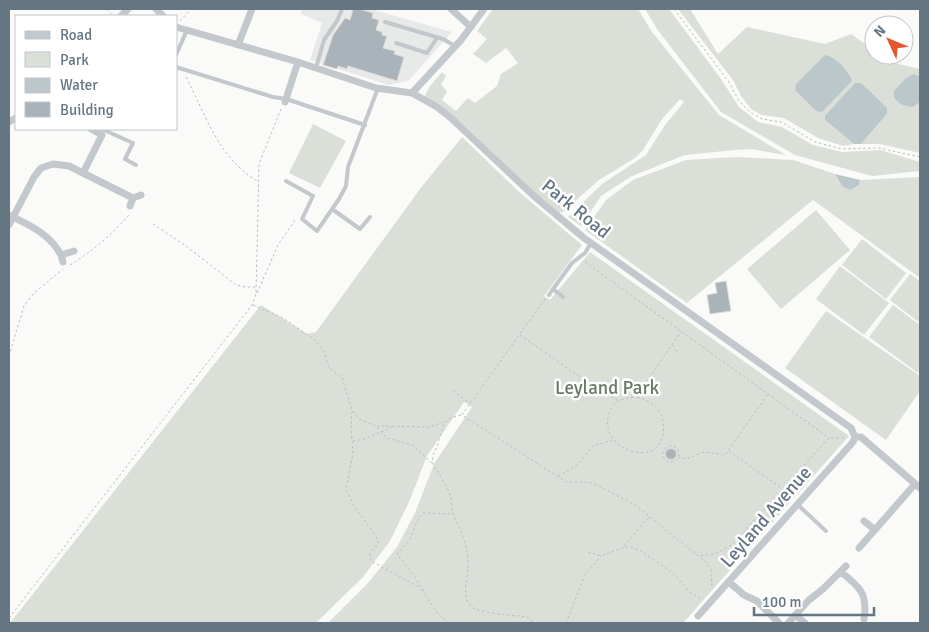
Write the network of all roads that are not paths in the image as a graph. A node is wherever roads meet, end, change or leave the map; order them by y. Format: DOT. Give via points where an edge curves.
graph roads {
  1 [pos="252,9"];
  2 [pos="342,9"];
  3 [pos="451,9"];
  4 [pos="484,9"];
  5 [pos="385,22"];
  6 [pos="178,27"];
  7 [pos="471,28"];
  8 [pos="187,30"];
  9 [pos="437,38"];
  10 [pos="396,43"];
  11 [pos="238,44"];
  12 [pos="455,46"];
  13 [pos="178,50"];
  14 [pos="298,62"];
  15 [pos="179,67"];
  16 [pos="316,68"];
  17 [pos="378,88"];
  18 [pos="412,94"];
  19 [pos="285,100"];
  20 [pos="365,126"];
  21 [pos="104,131"];
  22 [pos="136,165"];
  23 [pos="83,172"];
  24 [pos="286,181"];
  25 [pos="141,195"];
  26 [pos="133,198"];
  27 [pos="130,206"];
  28 [pos="332,209"];
  29 [pos="11,216"];
  30 [pos="370,217"];
  31 [pos="9,225"];
  32 [pos="591,243"];
  33 [pos="74,251"];
  34 [pos="552,289"];
  35 [pos="548,295"];
  36 [pos="563,297"];
  37 [pos="856,437"];
  38 [pos="918,486"];
  39 [pos="798,505"];
  40 [pos="864,520"];
  41 [pos="874,530"];
  42 [pos="826,531"];
  43 [pos="859,548"];
  44 [pos="730,582"];
  45 [pos="795,615"];
  46 [pos="698,616"];
  47 [pos="866,621"];
  48 [pos="779,623"];
  49 [pos="788,623"];
  50 [pos="806,623"];
  1 -- 11 [label="street"];
  2 -- 16 [label="lane" via="324,40"];
  3 -- 7 [label="street"];
  4 -- 7 [label="street"];
  5 -- 9 [label="lane"];
  6 -- 8 [label="street, Park Road"];
  7 -- 12 [label="street"];
  8 -- 11 [label="street, Park Road"];
  8 -- 13 [label="lane"];
  9 -- 10 [label="lane" via="427,53"];
  9 -- 12 [label="lane"];
  11 -- 14 [label="street, Park Road"];
  12 -- 18 [label="street"];
  14 -- 16 [label="street, Park Road"];
  14 -- 19 [label="street"];
  15 -- 19 [label="lane"];
  16 -- 17 [label="street, Park Road"];
  17 -- 18 [label="street, Park Road"];
  17 -- 20 [label="lane"];
  18 -- 32 [label="street, Park Road" via="451,118 535,197"];
  19 -- 20 [label="lane"];
  20 -- 28 [label="lane" via="348,167 346,186"];
  21 -- 22 [label="lane" via="133,143 125,159"];
  21 -- 23 [label="street"];
  23 -- 26 [label="street"];
  23 -- 29 [label="street" via="60,164 41,168"];
  24 -- 28 [label="lane" via="313,196 302,218 317,231"];
  25 -- 26 [label="street"];
  26 -- 27 [label="street"];
  28 -- 30 [label="lane" via="360,229"];
  29 -- 31 [label="street"];
  29 -- 33 [label="street" via="43,234 53,243 65,263"];
  32 -- 34 [label="lane"];
  32 -- 37 [label="street, Park Road" via="846,425"];
  34 -- 35 [label="lane"];
  34 -- 36 [label="lane"];
  37 -- 38 [label="street, Park Road" via="861,437"];
  37 -- 39 [label="street, Leyland Avenue"];
  38 -- 41 [label="street"];
  39 -- 42 [label="lane"];
  39 -- 44 [label="street, Leyland Avenue"];
  40 -- 41 [label="street"];
  41 -- 43 [label="street"];
  44 -- 46 [label="street, Leyland Avenue"];
  44 -- 48 [label="street" via="744,595 757,601"];
  45 -- 47 [label="street" via="844,569 863,594"];
  45 -- 49 [label="street"];
  45 -- 50 [label="street"];
}
